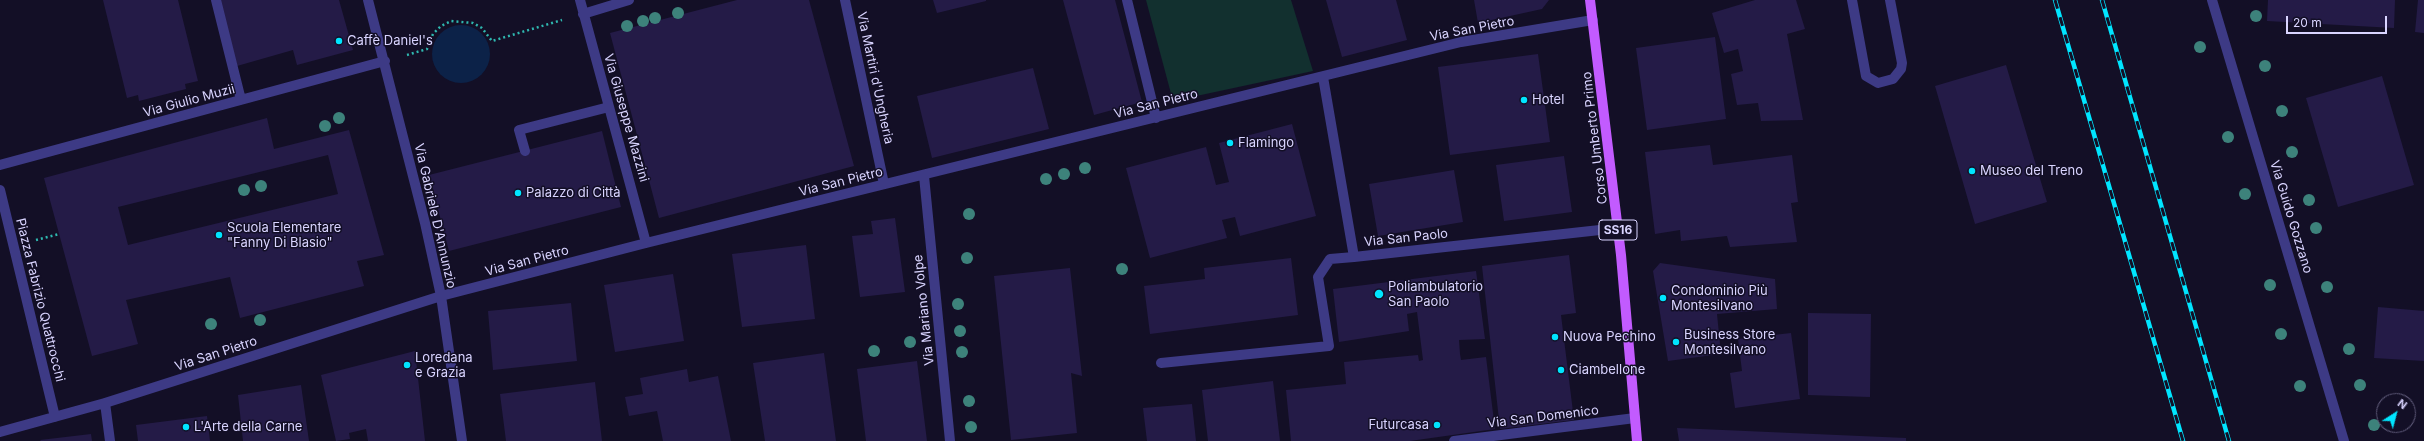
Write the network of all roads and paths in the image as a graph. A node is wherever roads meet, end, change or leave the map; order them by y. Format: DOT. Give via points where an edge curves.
graph roads {
  1 [pos="216,0"];
  2 [pos="368,0"];
  3 [pos="580,0"];
  4 [pos="629,0"];
  5 [pos="845,0"];
  6 [pos="1127,0"];
  7 [pos="1590,0"];
  8 [pos="1852,0"];
  9 [pos="1890,0"];
  10 [pos="2212,0"];
  11 [pos="583,14"];
  12 [pos="1593,20"];
  13 [pos="384,62"];
  14 [pos="1323,77"];
  15 [pos="241,100"];
  16 [pos="609,107"];
  17 [pos="1156,118"];
  18 [pos="525,151"];
  19 [pos="0,165"];
  20 [pos="924,176"];
  21 [pos="884,184"];
  22 [pos="0,190"];
  23 [pos="1618,228"];
  24 [pos="646,243"];
  25 [pos="1354,257"];
  26 [pos="441,296"];
  27 [pos="1161,363"];
  28 [pos="104,403"];
  29 [pos="55,417"];
  30 [pos="1635,418"];
  31 [pos="0,432"];
  32 [pos="110,441"];
  33 [pos="462,441"];
  34 [pos="950,441"];
  35 [pos="1454,441"];
  36 [pos="1637,441"];
  37 [pos="2344,441"];
  1 -- 15 [label="street"];
  2 -- 13 [label="street, Via Gabriele D'Annunzio"];
  3 -- 11 [label="street, Via Giuseppe Mazzini"];
  4 -- 11 [label="street"];
  5 -- 21 [label="street, Via Martiri d'Ungheria"];
  6 -- 17 [label="street"];
  7 -- 12 [label="main road, Corso Umberto Primo / SS16"];
  8 -- 9 [label="street" via="1866,76 1878,83 1893,79 1901,69 1902,63"];
  10 -- 37 [label="street, Via Guido Gozzano"];
  11 -- 13 [label="path" via="492,41 482,28 473,23 451,21 433,34 427,49"];
  11 -- 16 [label="street, Via Giuseppe Mazzini"];
  12 -- 14 [label="street, Via San Pietro" via="1461,42"];
  12 -- 23 [label="main road, Corso Umberto Primo / SS16"];
  13 -- 15 [label="street, Via Giulio Muzii"];
  13 -- 26 [label="street, Via Gabriele D'Annunzio"];
  14 -- 17 [label="street, Via San Pietro"];
  14 -- 25 [label="street, Via San Paolo"];
  15 -- 19 [label="street, Via Giulio Muzii"];
  16 -- 18 [label="street" via="519,130"];
  16 -- 24 [label="street, Via Giuseppe Mazzini"];
  17 -- 20 [label="street, Via San Pietro"];
  20 -- 21 [label="street, Via San Pietro"];
  20 -- 34 [label="street, Via Mariano Volpe"];
  21 -- 24 [label="street, Via San Pietro"];
  22 -- 29 [label="street, Piazza Fabrizio Quattrocchi"];
  23 -- 25 [label="street, Via San Paolo"];
  23 -- 30 [label="main road, Corso Umberto Primo / SS16"];
  24 -- 26 [label="street, Via San Pietro"];
  25 -- 27 [label="street" via="1330,259 1318,277 1329,346"];
  26 -- 28 [label="street, Via San Pietro"];
  26 -- 33 [label="street, Via Gabriele D'Annunzio"];
  28 -- 29 [label="street, Via San Pietro"];
  28 -- 32 [label="street"];
  29 -- 31 [label="street, Via San Pietro"];
  30 -- 35 [label="street, Via San Domenico"];
  30 -- 36 [label="main road, Corso Umberto Primo / SS16"];
}
